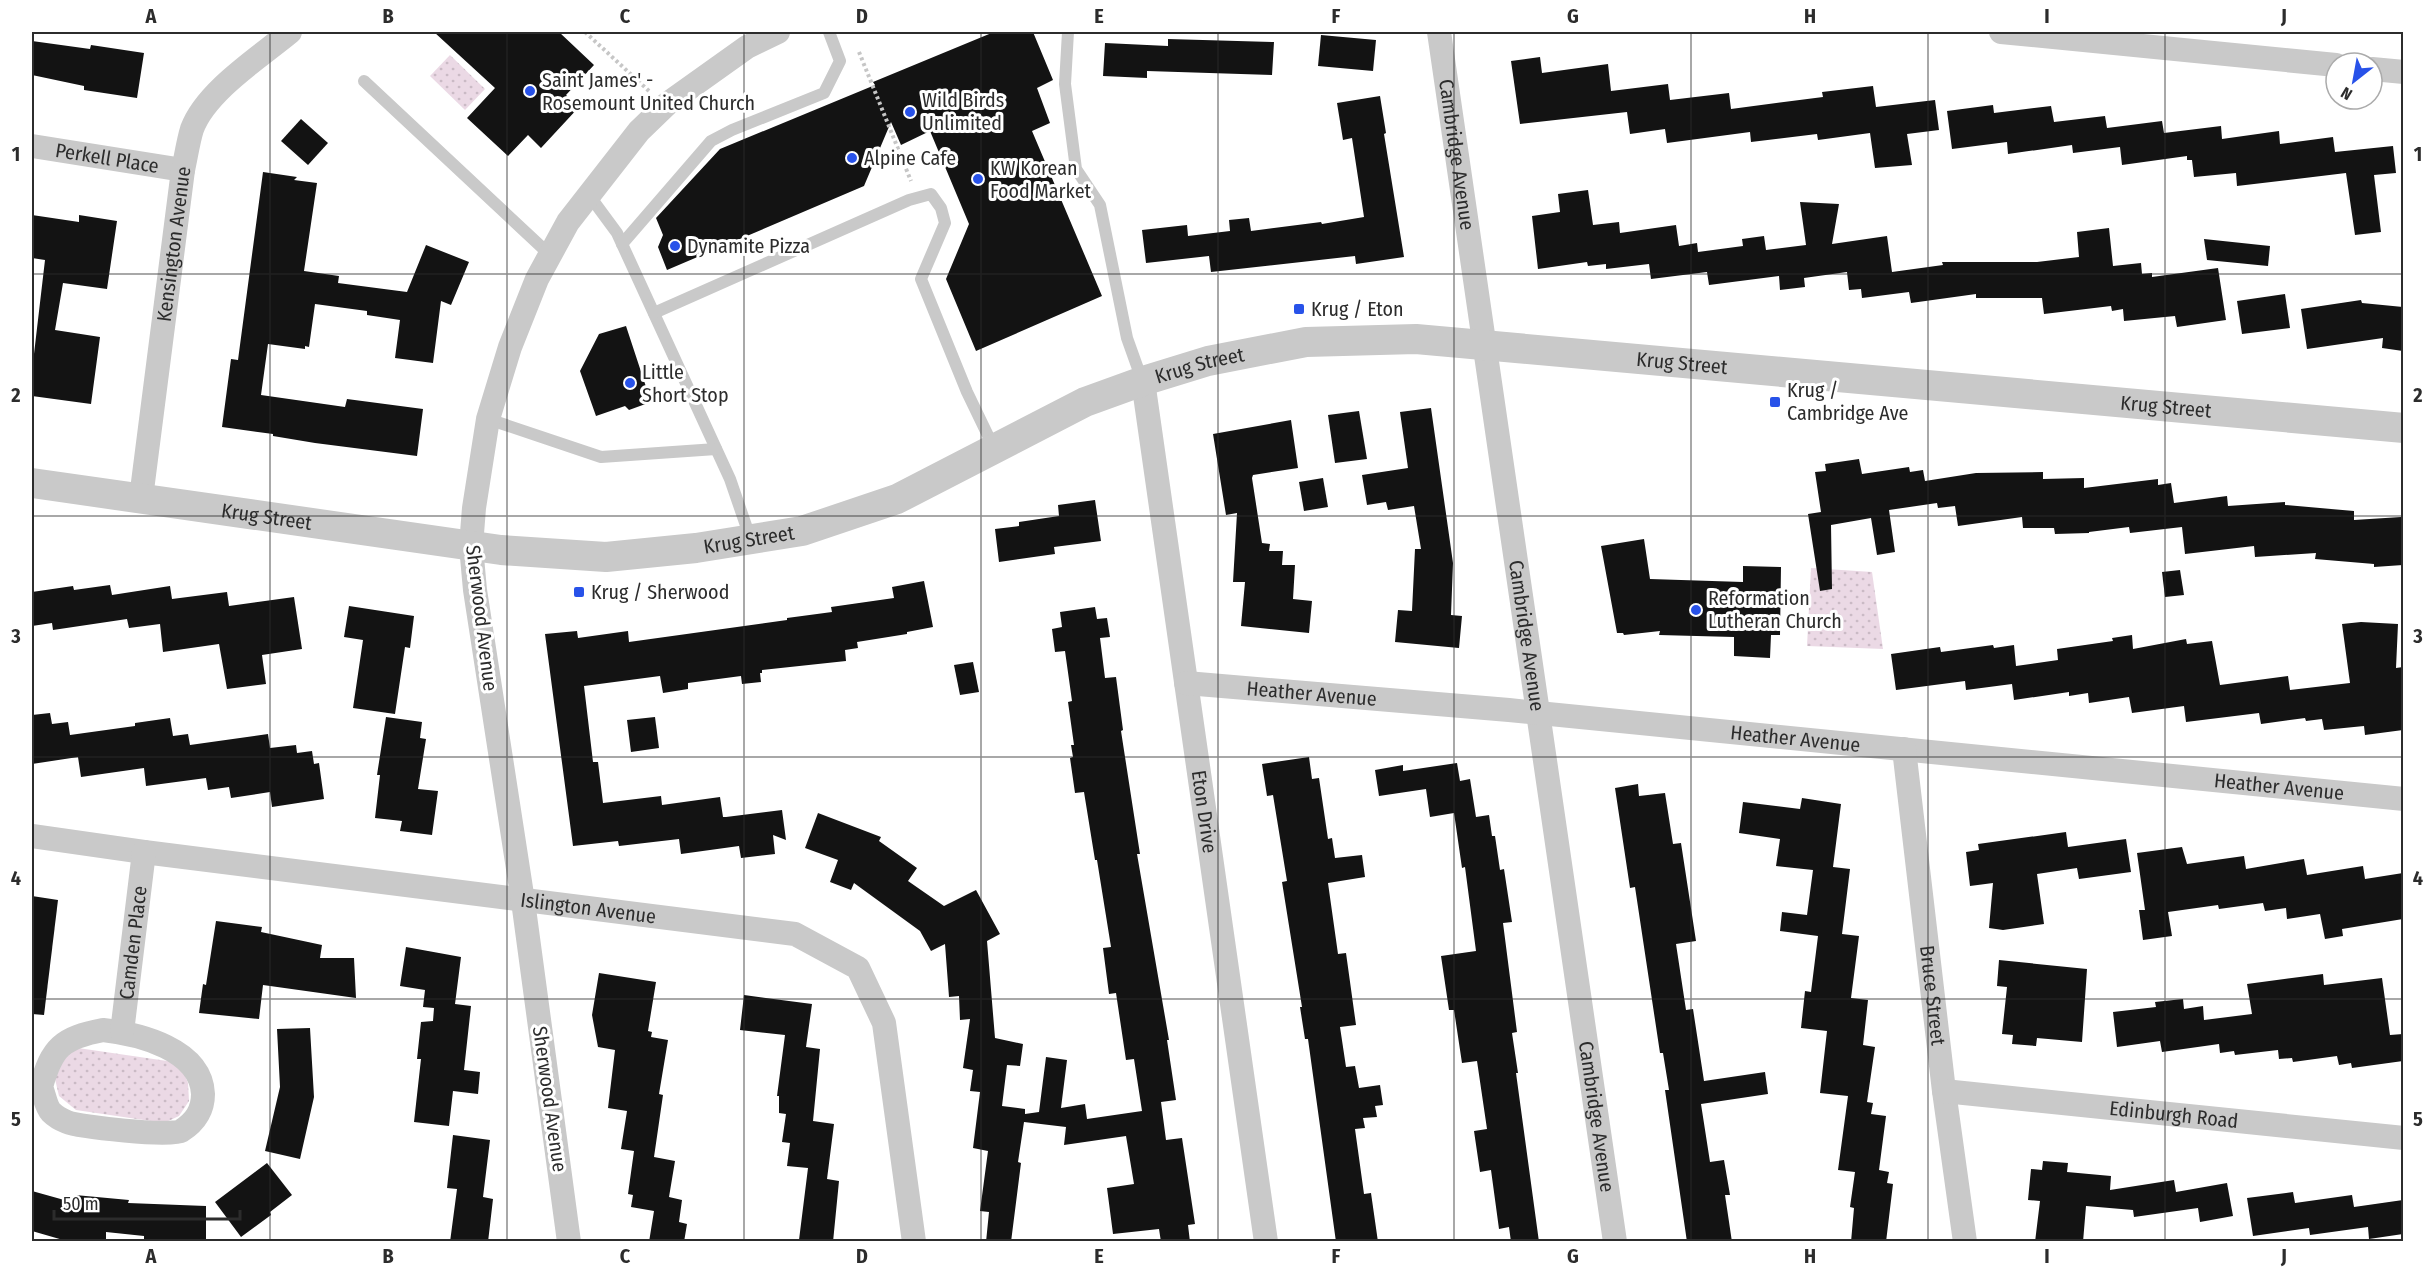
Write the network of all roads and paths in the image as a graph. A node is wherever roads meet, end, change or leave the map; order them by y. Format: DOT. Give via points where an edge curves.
graph roads {
  1 [pos="290,32"];
  2 [pos="585,32"];
  3 [pos="778,32"];
  4 [pos="829,32"];
  5 [pos="1068,32"];
  6 [pos="1439,32"];
  7 [pos="2001,32"];
  8 [pos="855,43"];
  9 [pos="2324,64"];
  10 [pos="2384,70"];
  11 [pos="2403,72"];
  12 [pos="364,81"];
  13 [pos="667,104"];
  14 [pos="32,146"];
  15 [pos="183,170"];
  16 [pos="589,195"];
  17 [pos="918,198"];
  18 [pos="622,244"];
  19 [pos="550,255"];
  20 [pos="654,313"];
  21 [pos="1484,344"];
  22 [pos="1143,381"];
  23 [pos="488,419"];
  24 [pos="2403,428"];
  25 [pos="716,449"];
  26 [pos="995,449"];
  27 [pos="32,483"];
  28 [pos="141,498"];
  29 [pos="752,540"];
  30 [pos="471,546"];
  31 [pos="1186,683"];
  32 [pos="1539,713"];
  33 [pos="1904,749"];
  34 [pos="2403,799"];
  35 [pos="32,836"];
  36 [pos="144,852"];
  37 [pos="523,901"];
  38 [pos="122,1032"];
  39 [pos="1944,1091"];
  40 [pos="2403,1138"];
  41 [pos="569,1242"];
  42 [pos="914,1242"];
  43 [pos="1266,1242"];
  44 [pos="1615,1242"];
  45 [pos="1965,1242"];
  1 -- 15 [label="street, Kensington Avenue" via="218,92 203,110 193,128"];
  2 -- 13 [label="path"];
  3 -- 13 [label="street, Sherwood Avenue" via="747,46"];
  4 -- 18 [label="lane" via="840,61 824,93 711,141"];
  5 -- 22 [label="lane" via="1065,84 1077,169 1100,206 1127,338"];
  6 -- 21 [label="street, Cambridge Avenue"];
  7 -- 9 [label="street"];
  8 -- 17 [label="path"];
  10 -- 11 [label="street"];
  12 -- 19 [label="lane"];
  13 -- 16 [label="street, Sherwood Avenue" via="639,131"];
  14 -- 15 [label="street, Perkell Place"];
  15 -- 28 [label="street, Kensington Avenue"];
  16 -- 18 [label="lane"];
  16 -- 19 [label="street, Sherwood Avenue"];
  17 -- 20 [label="lane"];
  17 -- 26 [label="lane" via="931,194 945,223 921,279"];
  18 -- 20 [label="lane"];
  19 -- 23 [label="street, Sherwood Avenue" via="510,347"];
  20 -- 25 [label="lane"];
  21 -- 22 [label="street, Krug Street" via="1416,339 1306,342 1208,361"];
  21 -- 24 [label="street, Krug Street"];
  21 -- 32 [label="street, Cambridge Avenue"];
  22 -- 26 [label="street, Krug Street" via="1085,402"];
  22 -- 31 [label="street, Eton Drive"];
  23 -- 25 [label="lane" via="602,457"];
  23 -- 30 [label="street, Sherwood Avenue"];
  25 -- 29 [label="lane"];
  26 -- 29 [label="street, Krug Street" via="897,499 802,531"];
  27 -- 28 [label="street, Krug Street"];
  28 -- 30 [label="street, Krug Street"];
  29 -- 30 [label="street, Krug Street" via="606,557"];
  30 -- 37 [label="street, Sherwood Avenue"];
  31 -- 32 [label="street, Heather Avenue"];
  31 -- 43 [label="street, Eton Drive"];
  32 -- 33 [label="street, Heather Avenue"];
  32 -- 44 [label="street, Cambridge Avenue"];
  33 -- 34 [label="street, Heather Avenue"];
  33 -- 39 [label="street, Bruce Street"];
  35 -- 36 [label="street, Islington Avenue"];
  36 -- 37 [label="street, Islington Avenue"];
  36 -- 38 [label="street, Camden Place"];
  37 -- 41 [label="street, Sherwood Avenue"];
  37 -- 42 [label="street, Islington Avenue" via="795,934 858,968 884,1023"];
  38 -- 38 [label="street" via="84,1034 54,1052 41,1087 50,1112 68,1123 178,1133 195,1120 203,1106 197,1071 185,1058"];
  39 -- 40 [label="street, Edinburgh Road"];
  39 -- 45 [label="street, Bruce Street"];
}
